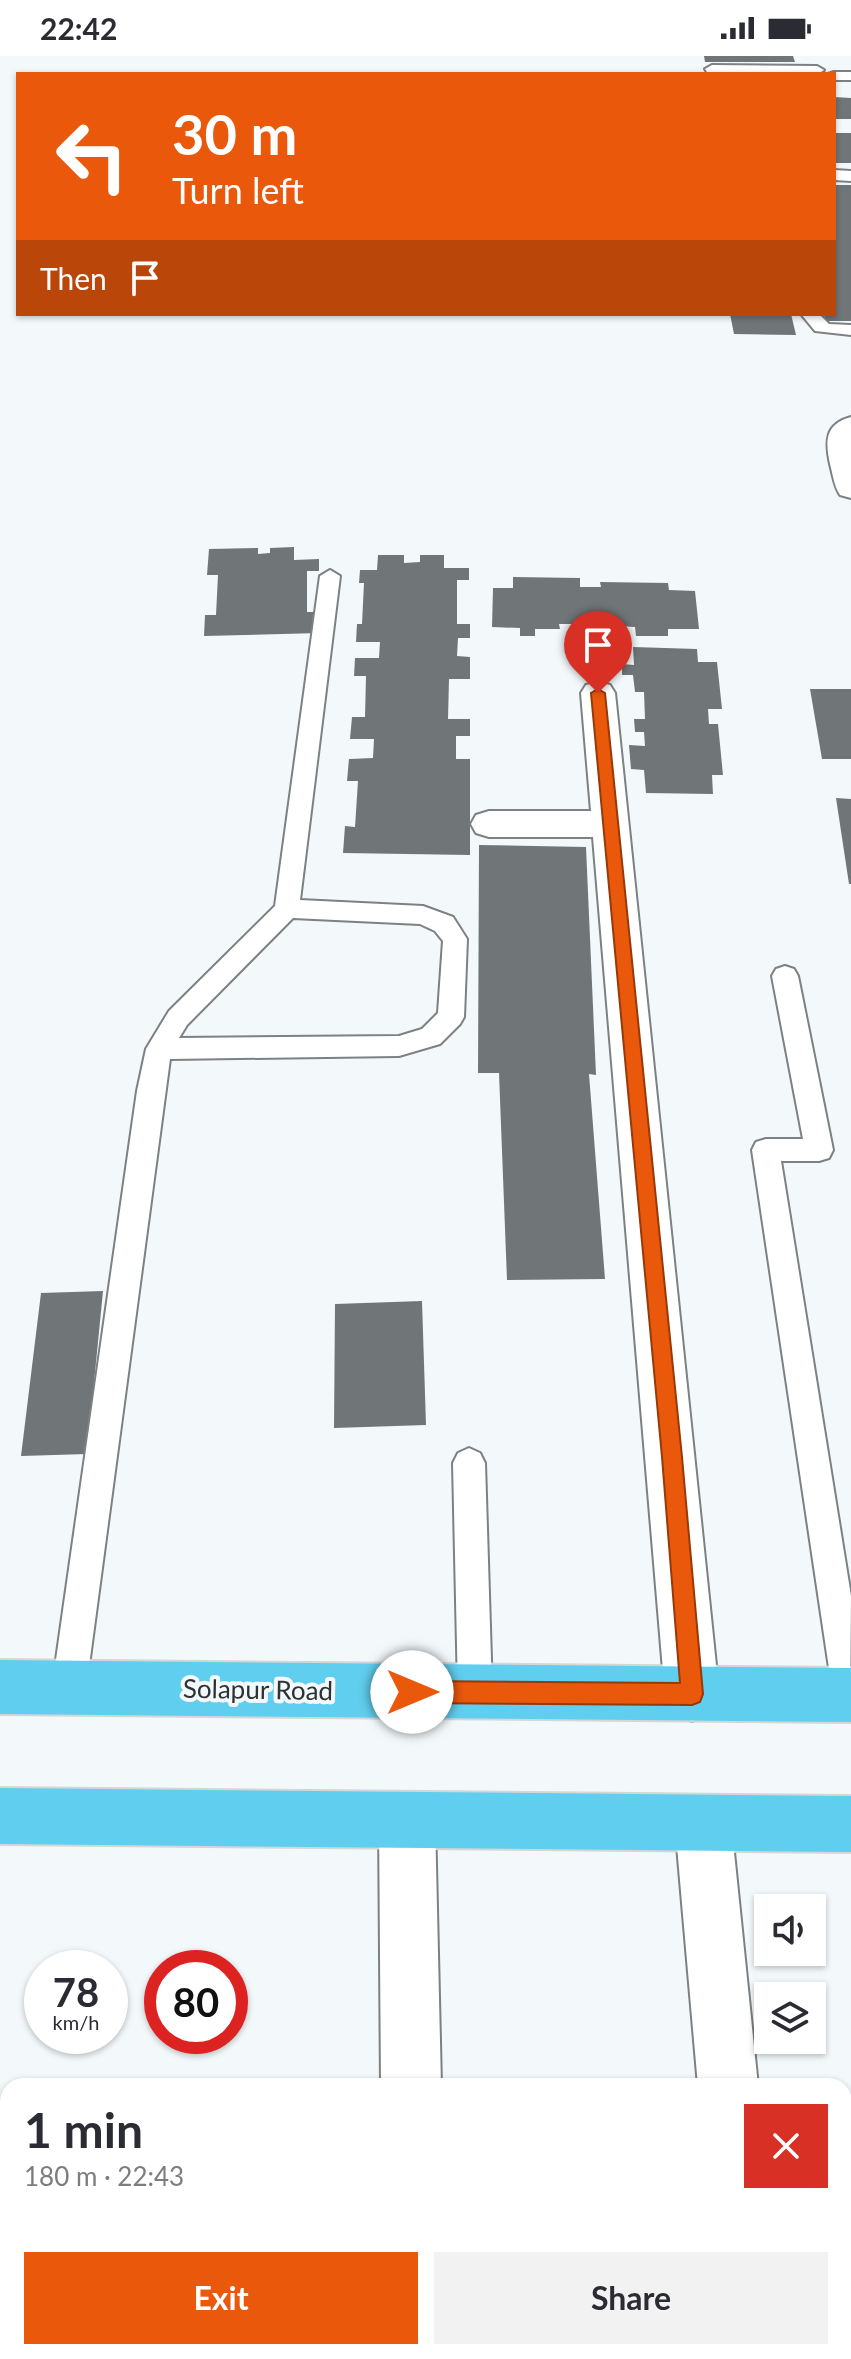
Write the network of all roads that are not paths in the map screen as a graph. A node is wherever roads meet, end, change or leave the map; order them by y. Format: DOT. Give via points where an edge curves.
graph roads {
  1 [pos="808,56"];
  2 [pos="712,69"];
  3 [pos="823,72"];
  4 [pos="810,316"];
  5 [pos="851,330"];
  6 [pos="851,426"];
  7 [pos="851,489"];
  8 [pos="330,576"];
  9 [pos="598,693"];
  10 [pos="489,824"];
  11 [pos="611,824"];
  12 [pos="287,909"];
  13 [pos="785,976"];
  14 [pos="159,1049"];
  15 [pos="469,1463"];
  16 [pos="0,1687"];
  17 [pos="69,1688"];
  18 [pos="475,1692"];
  19 [pos="692,1694"];
  20 [pos="851,1695"];
  21 [pos="0,1816"];
  22 [pos="407,1820"];
  23 [pos="703,1823"];
  24 [pos="851,1824"];
  25 [pos="411,2078"];
  26 [pos="727,2078"];
  1 -- 3 [label="lane"];
  2 -- 3 [label="lane"];
  4 -- 5 [label="lane" via="818,327"];
  6 -- 7 [label="street" via="842,434 841,445"];
  8 -- 12 [label="lane"];
  9 -- 11 [label="street"];
  10 -- 11 [label="street"];
  11 -- 19 [label="street"];
  12 -- 14 [label="lane" via="178,1018"];
  12 -- 14 [label="lane" via="423,915 444,924 455,939 451,1017 431,1037 399,1046"];
  13 -- 20 [label="lane" via="819,1150 766,1150"];
  14 -- 17 [label="lane"];
  15 -- 18 [label="lane"];
  16 -- 17 [label="highway, Solapur Road"];
  17 -- 18 [label="highway, Solapur Road"];
  18 -- 19 [label="highway, Solapur Road"];
  19 -- 20 [label="highway, Solapur Road"];
  21 -- 22 [label="highway"];
  22 -- 23 [label="highway"];
  22 -- 25 [label="street"];
  23 -- 24 [label="highway"];
  23 -- 26 [label="street"];
}
